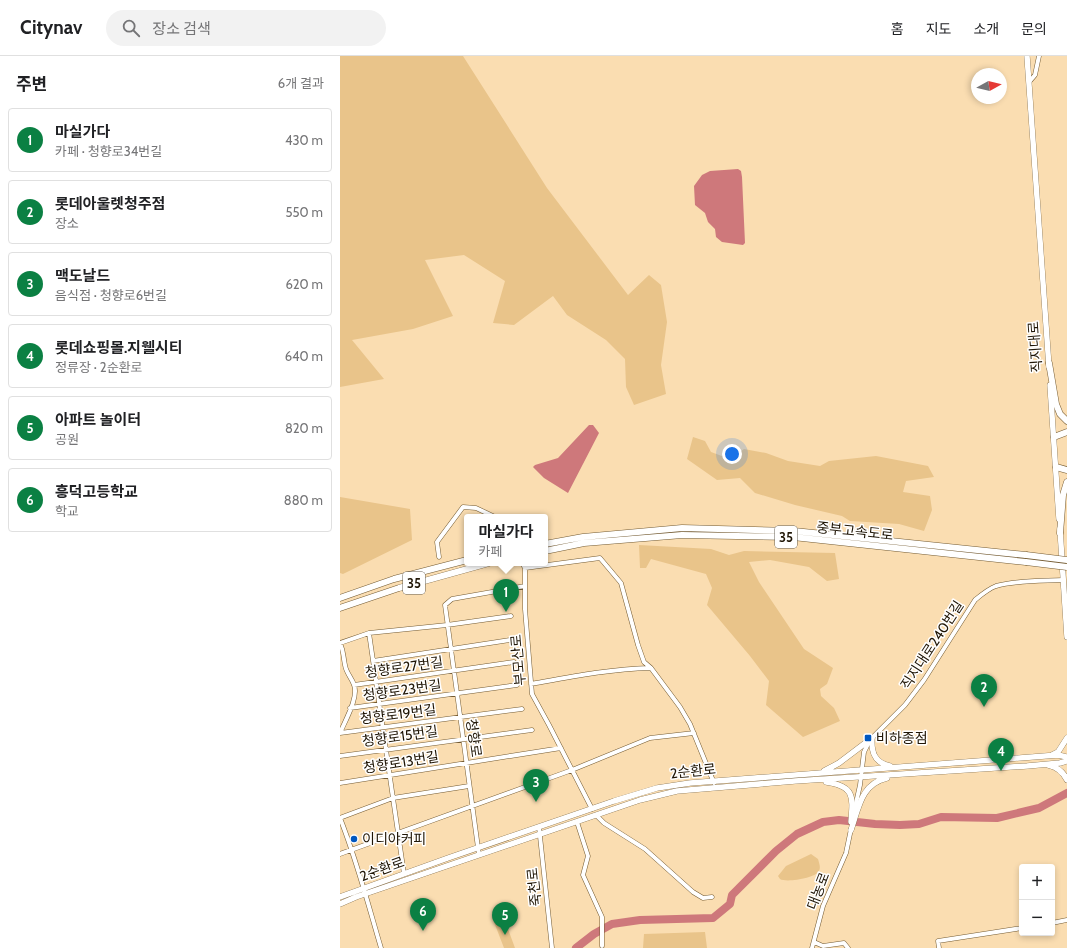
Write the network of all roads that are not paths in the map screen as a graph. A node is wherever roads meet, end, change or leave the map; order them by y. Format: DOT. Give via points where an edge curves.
graph roads {
  1 [pos="1027,56"];
  2 [pos="1039,56"];
  3 [pos="1029,82"];
  4 [pos="1049,363"];
  5 [pos="1067,421"];
  6 [pos="1067,432"];
  7 [pos="1054,437"];
  8 [pos="1056,467"];
  9 [pos="1067,470"];
  10 [pos="1067,482"];
  11 [pos="491,514"];
  12 [pos="1060,533"];
  13 [pos="548,543"];
  14 [pos="548,550"];
  15 [pos="438,557"];
  16 [pos="1026,558"];
  17 [pos="1067,560"];
  18 [pos="464,561"];
  19 [pos="548,565"];
  20 [pos="478,566"];
  21 [pos="540,566"];
  22 [pos="1067,567"];
  23 [pos="525,568"];
  24 [pos="1063,580"];
  25 [pos="525,586"];
  26 [pos="340,598"];
  27 [pos="340,608"];
  28 [pos="511,616"];
  29 [pos="447,625"];
  30 [pos="369,634"];
  31 [pos="1067,637"];
  32 [pos="510,640"];
  33 [pos="340,643"];
  34 [pos="450,649"];
  35 [pos="373,661"];
  36 [pos="514,662"];
  37 [pos="651,668"];
  38 [pos="453,671"];
  39 [pos="376,682"];
  40 [pos="531,684"];
  41 [pos="354,685"];
  42 [pos="517,686"];
  43 [pos="456,694"];
  44 [pos="379,704"];
  45 [pos="350,708"];
  46 [pos="522,709"];
  47 [pos="460,717"];
  48 [pos="383,727"];
  49 [pos="532,730"];
  50 [pos="340,733"];
  51 [pos="694,733"];
  52 [pos="872,738"];
  53 [pos="1067,738"];
  54 [pos="463,739"];
  55 [pos="863,745"];
  56 [pos="562,748"];
  57 [pos="386,749"];
  58 [pos="864,752"];
  59 [pos="340,756"];
  60 [pos="1050,756"];
  61 [pos="1067,757"];
  62 [pos="1067,761"];
  63 [pos="466,763"];
  64 [pos="1044,764"];
  65 [pos="896,768"];
  66 [pos="572,770"];
  67 [pos="861,770"];
  68 [pos="821,773"];
  69 [pos="915,774"];
  70 [pos="390,775"];
  71 [pos="861,777"];
  72 [pos="814,780"];
  73 [pos="1067,780"];
  74 [pos="714,781"];
  75 [pos="340,783"];
  76 [pos="469,786"];
  77 [pos="716,787"];
  78 [pos="393,798"];
  79 [pos="856,802"];
  80 [pos="472,807"];
  81 [pos="592,808"];
  82 [pos="596,815"];
  83 [pos="340,818"];
  84 [pos="577,822"];
  85 [pos="539,827"];
  86 [pos="851,830"];
  87 [pos="398,834"];
  88 [pos="540,834"];
  89 [pos="478,847"];
  90 [pos="352,849"];
  91 [pos="340,854"];
  92 [pos="479,855"];
  93 [pos="404,874"];
  94 [pos="365,891"];
  95 [pos="340,896"];
  96 [pos="712,897"];
  97 [pos="340,904"];
  98 [pos="1067,920"];
  99 [pos="1055,922"];
  100 [pos="1019,928"];
  101 [pos="814,942"];
  102 [pos="602,946"];
  103 [pos="552,947"];
  104 [pos="381,948"];
  105 [pos="812,948"];
  106 [pos="848,948"];
  107 [pos="939,948"];
  1 -- 3 [label="main road, 직지대로"];
  2 -- 3 [label="street" via="1035,74"];
  3 -- 4 [label="main road, 직지대로"];
  4 -- 5 [label="highway" via="1056,404 1060,414"];
  4 -- 7 [label="main road, 직지대로"];
  6 -- 7 [label="highway"];
  7 -- 8 [label="main road, 직지대로"];
  8 -- 9 [label="highway"];
  8 -- 12 [label="main road, 직지대로"];
  10 -- 12 [label="highway" via="1063,495"];
  11 -- 15 [label="street" via="476,508 463,507 436,542"];
  12 -- 24 [label="main road, 직지대로"];
  13 -- 16 [label="highway, 중부고속도로 / 35" via="583,537 697,528 794,531"];
  14 -- 16 [label="highway, 중부고속도로 / 35" via="584,543 682,535 793,537"];
  16 -- 17 [label="highway, 중부고속도로 / 35, bridge"];
  16 -- 22 [label="highway, 중부고속도로 / 35, bridge"];
  18 -- 26 [label="highway, 35" via="394,579"];
  19 -- 37 [label="street" via="600,558 622,583 638,646 644,662"];
  20 -- 27 [label="highway, 35"];
  21 -- 23 [label="street"];
  23 -- 25 [label="street, 부모산로"];
  24 -- 31 [label="main road, 직지대로"];
  24 -- 52 [label="street, 직지대로240번길" via="995,586 975,600 924,680 896,716"];
  25 -- 29 [label="street, 청향로" via="452,599 445,605"];
  25 -- 40 [label="street, 부모산로"];
  28 -- 29 [label="street"];
  29 -- 30 [label="street"];
  29 -- 34 [label="street, 청향로"];
  30 -- 33 [label="street"];
  30 -- 35 [label="street"];
  32 -- 34 [label="street"];
  33 -- 41 [label="street, 청향로27번길" via="345,665"];
  34 -- 35 [label="street"];
  34 -- 38 [label="street, 청향로"];
  35 -- 39 [label="street"];
  36 -- 38 [label="street, 청향로27번길"];
  37 -- 40 [label="street" via="633,668"];
  37 -- 51 [label="street" via="680,707"];
  38 -- 39 [label="street, 청향로27번길"];
  38 -- 43 [label="street, 청향로"];
  39 -- 41 [label="street, 청향로27번길"];
  39 -- 44 [label="street"];
  40 -- 56 [label="street, 부모산로" via="532,694"];
  41 -- 45 [label="street" via="355,695"];
  42 -- 43 [label="street, 청향로23번길"];
  43 -- 44 [label="street, 청향로23번길"];
  43 -- 47 [label="street, 청향로"];
  44 -- 45 [label="street, 청향로23번길"];
  44 -- 48 [label="street"];
  45 -- 50 [label="street"];
  46 -- 47 [label="street, 청향로19번길"];
  47 -- 48 [label="street, 청향로19번길"];
  47 -- 54 [label="street, 청향로"];
  48 -- 50 [label="street, 청향로19번길"];
  48 -- 57 [label="street"];
  49 -- 54 [label="street, 청향로15번길"];
  51 -- 66 [label="street" via="650,738"];
  51 -- 74 [label="street"];
  52 -- 55 [label="main road"];
  52 -- 58 [label="street, 직지대로240번길"];
  52 -- 65 [label="main road" via="872,752 878,762"];
  53 -- 60 [label="main road" via="1058,752"];
  54 -- 57 [label="street, 청향로15번길"];
  54 -- 63 [label="street, 청향로"];
  55 -- 58 [label="street"];
  55 -- 68 [label="main road"];
  56 -- 63 [label="street, 청향로13번길"];
  56 -- 66 [label="street, 부모산로"];
  57 -- 59 [label="street, 청향로15번길"];
  57 -- 70 [label="street"];
  58 -- 67 [label="street, 직지대로240번길"];
  60 -- 61 [label="main road, 2순환로"];
  60 -- 65 [label="main road, 2순환로"];
  62 -- 64 [label="main road, 2순환로"];
  63 -- 70 [label="street, 청향로13번길"];
  63 -- 76 [label="street, 청향로"];
  64 -- 69 [label="main road, 2순환로"];
  64 -- 73 [label="main road" via="1060,770"];
  65 -- 67 [label="main road, 2순환로"];
  66 -- 80 [label="street"];
  66 -- 81 [label="street, 부모산로"];
  67 -- 68 [label="main road, 2순환로"];
  67 -- 71 [label="street, 직지대로240번길"];
  68 -- 74 [label="main road, 2순환로"];
  69 -- 71 [label="main road, 2순환로"];
  69 -- 79 [label="main road" via="886,778 874,783"];
  70 -- 75 [label="street, 청향로13번길"];
  70 -- 78 [label="street"];
  71 -- 72 [label="main road, 2순환로"];
  71 -- 79 [label="street, 직지대로240번길"];
  72 -- 77 [label="main road, 2순환로"];
  72 -- 79 [label="main road" via="843,785"];
  74 -- 77 [label="street"];
  74 -- 81 [label="main road, 2순환로" via="658,788"];
  76 -- 78 [label="street"];
  76 -- 80 [label="street, 청향로"];
  77 -- 82 [label="main road, 2순환로" via="657,795"];
  78 -- 83 [label="street"];
  78 -- 87 [label="street"];
  79 -- 86 [label="main road"];
  79 -- 86 [label="main road"];
  80 -- 87 [label="street"];
  80 -- 89 [label="street, 청향로"];
  81 -- 85 [label="main road, 2순환로"];
  82 -- 84 [label="main road, 2순환로"];
  82 -- 96 [label="street" via="604,823 645,849 693,892 703,898"];
  83 -- 90 [label="street"];
  84 -- 88 [label="main road, 2순환로"];
  84 -- 102 [label="street" via="588,856 583,875 602,917"];
  85 -- 88 [label="street, 죽천로"];
  85 -- 89 [label="main road, 2순환로"];
  86 -- 101 [label="street, 대농로" via="848,844 823,906"];
  87 -- 90 [label="street"];
  87 -- 93 [label="street"];
  88 -- 92 [label="main road, 2순환로"];
  88 -- 103 [label="street, 죽천로"];
  89 -- 92 [label="street, 청향로"];
  89 -- 93 [label="main road, 2순환로"];
  90 -- 91 [label="street"];
  90 -- 94 [label="street"];
  92 -- 94 [label="main road, 2순환로"];
  93 -- 94 [label="main road, 2순환로"];
  94 -- 95 [label="main road, 2순환로"];
  94 -- 97 [label="main road, 2순환로"];
  94 -- 104 [label="street"];
  98 -- 99 [label="street"];
  100 -- 107 [label="street" via="938,941"];
  101 -- 105 [label="street, 대농로"];
  101 -- 106 [label="street" via="823,946 844,943"];
}
